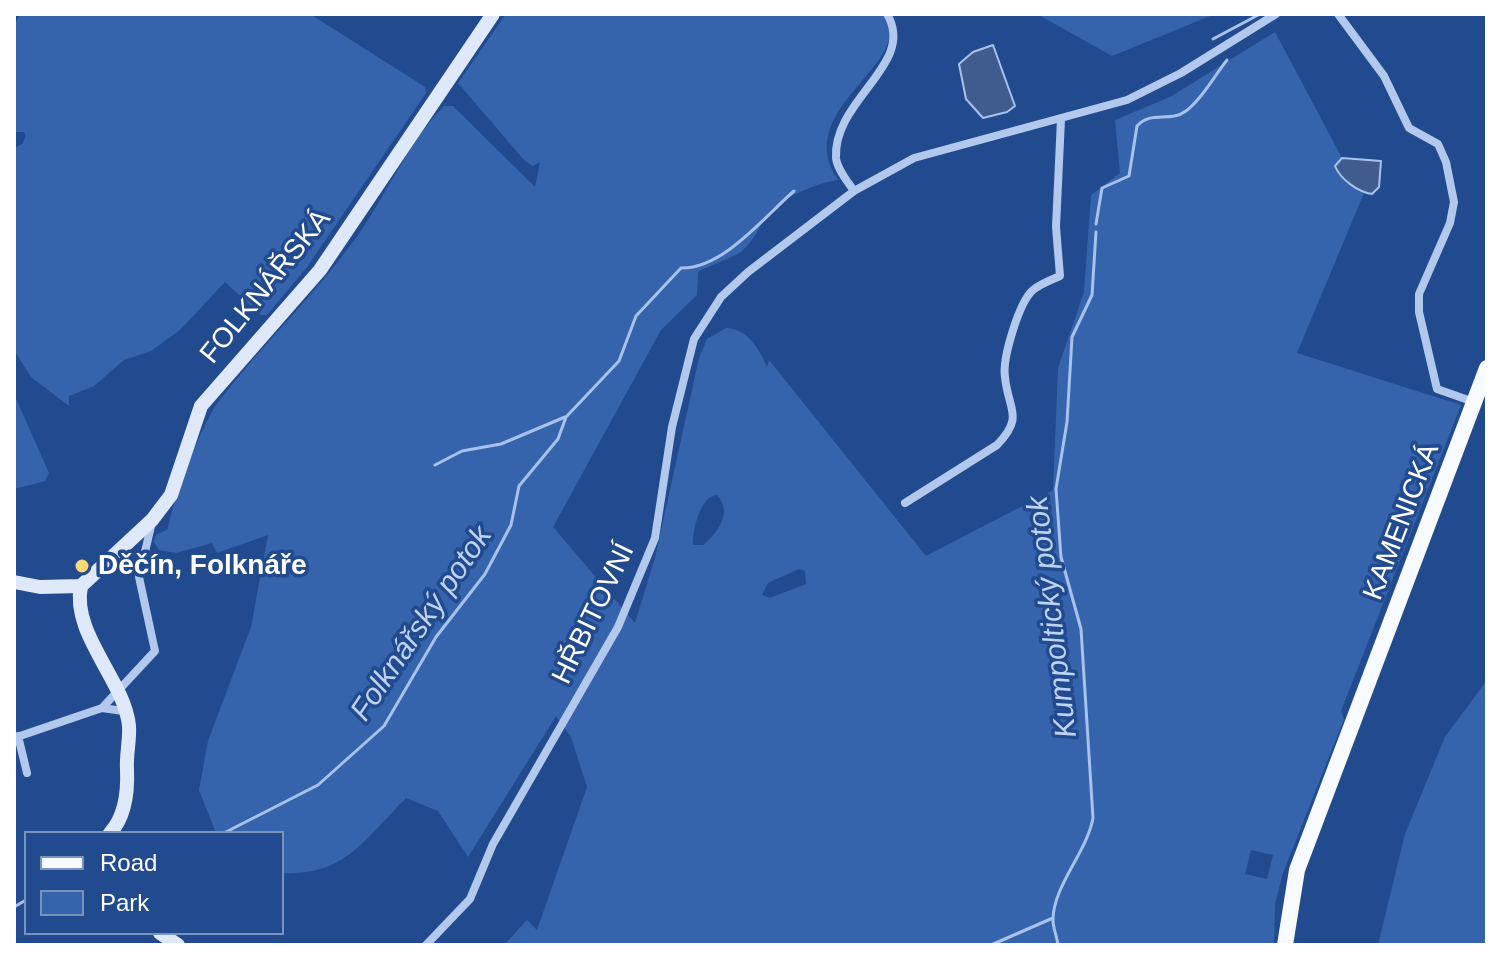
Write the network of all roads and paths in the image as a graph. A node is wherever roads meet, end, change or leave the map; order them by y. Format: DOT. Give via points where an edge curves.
graph roads {
  1 [pos="887,14"];
  2 [pos="1276,14"];
  3 [pos="1338,14"];
  4 [pos="488,15"];
  5 [pos="1061,119"];
  6 [pos="854,191"];
  7 [pos="1487,368"];
  8 [pos="1475,402"];
  9 [pos="905,503"];
  10 [pos="152,520"];
  11 [pos="14,582"];
  12 [pos="81,586"];
  13 [pos="118,692"];
  14 [pos="102,708"];
  15 [pos="123,711"];
  16 [pos="16,737"];
  17 [pos="27,773"];
  18 [pos="111,831"];
  19 [pos="426,945"];
  20 [pos="1285,945"];
  1 -- 6 [label="street" via="895,27 895,48 839,133 836,161"];
  2 -- 5 [label="street, HŘBITOVNÍ" via="1181,73"];
  3 -- 8 [label="street" via="1384,76 1409,128 1438,144 1446,162 1454,202 1419,294 1419,312 1437,389"];
  4 -- 10 [label="street, FOLKNÁŘSKÁ" via="320,270 201,406 171,495"];
  5 -- 6 [label="street, HŘBITOVNÍ" via="914,158"];
  5 -- 9 [label="street" via="1056,227 1060,276 1034,288 1018,319 1005,362 1015,418 1010,432"];
  6 -- 19 [label="street, HŘBITOVNÍ" via="748,272 721,297 694,339 672,427 655,538 618,627 493,844 470,899"];
  7 -- 8 [label="main road, KAMENICKÁ"];
  8 -- 20 [label="main road, KAMENICKÁ" via="1297,870"];
  10 -- 12 [label="street, FOLKNÁŘSKÁ"];
  10 -- 13 [label="street" via="139,577 155,651"];
  11 -- 12 [label="street"];
  12 -- 13 [label="street" via="81,608 93,645"];
  13 -- 14 [label="street"];
  13 -- 15 [label="street"];
  14 -- 15 [label="street"];
  14 -- 16 [label="street"];
  15 -- 18 [label="street" via="129,725 128,795"];
  16 -- 17 [label="street"];
}
